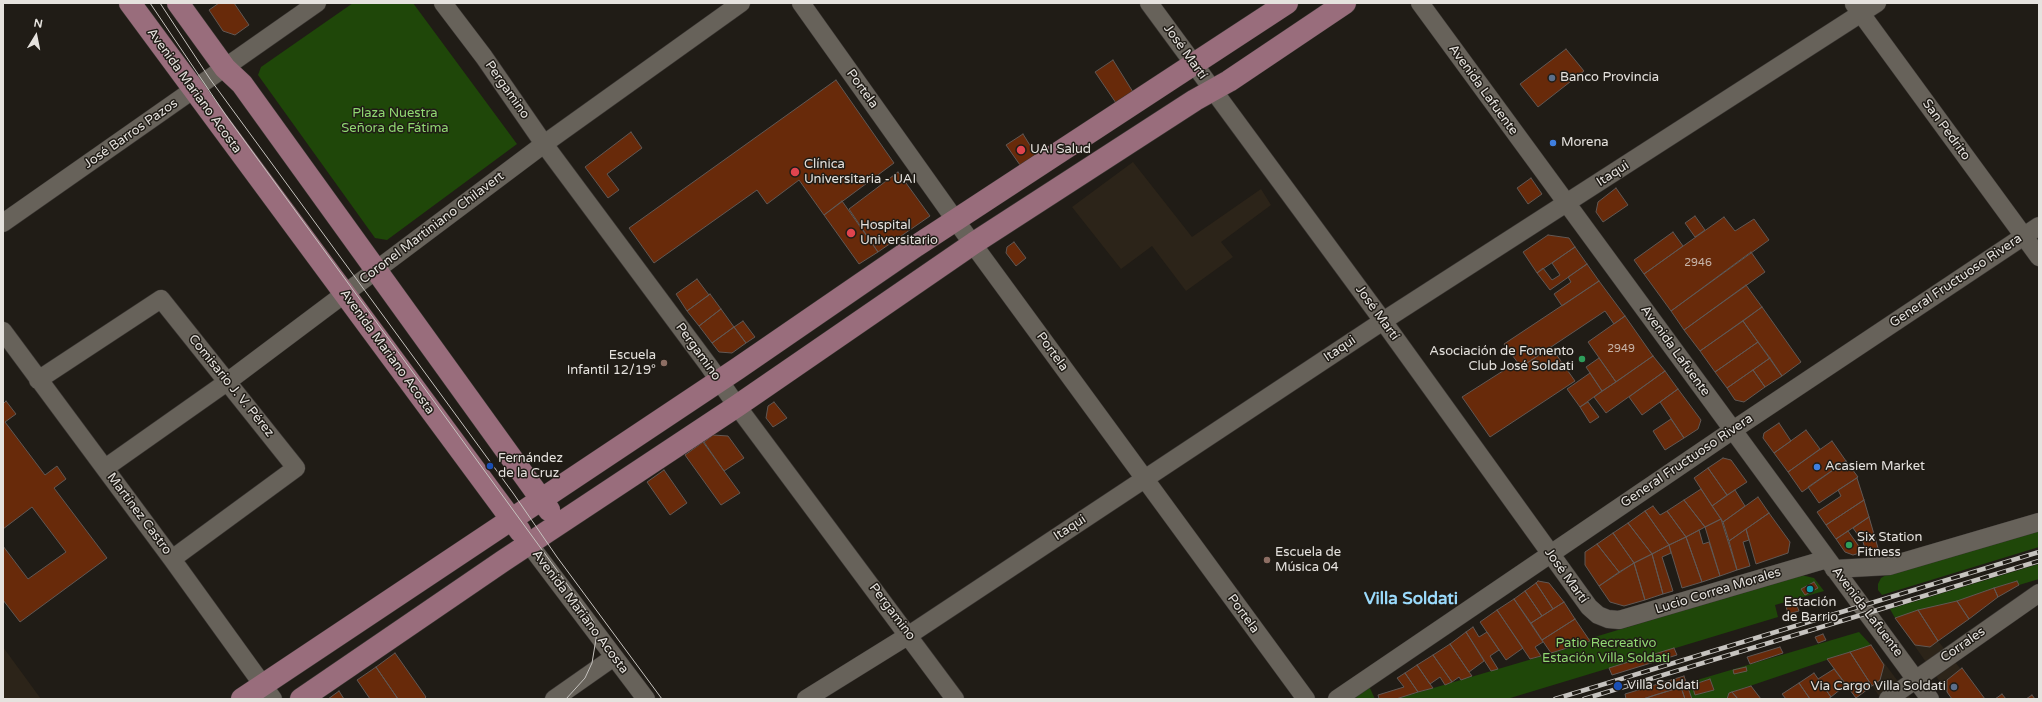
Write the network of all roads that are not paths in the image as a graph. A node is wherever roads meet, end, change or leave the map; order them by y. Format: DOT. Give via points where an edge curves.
graph roads {
  1 [pos="130,3"];
  2 [pos="178,3"];
  3 [pos="317,3"];
  4 [pos="443,3"];
  5 [pos="741,3"];
  6 [pos="801,3"];
  7 [pos="1149,3"];
  8 [pos="1287,3"];
  9 [pos="1345,3"];
  10 [pos="1420,3"];
  11 [pos="1877,3"];
  12 [pos="1857,8"];
  13 [pos="1193,65"];
  14 [pos="226,68"];
  15 [pos="193,90"];
  16 [pos="1212,90"];
  17 [pos="544,144"];
  18 [pos="1567,204"];
  19 [pos="956,221"];
  20 [pos="3,223"];
  21 [pos="2039,226"];
  22 [pos="2024,237"];
  23 [pos="974,243"];
  24 [pos="2039,257"];
  25 [pos="375,270"];
  26 [pos="345,295"];
  27 [pos="1383,321"];
  28 [pos="3,331"];
  29 [pos="38,380"];
  30 [pos="719,381"];
  31 [pos="227,382"];
  32 [pos="737,406"];
  33 [pos="1733,430"];
  34 [pos="105,468"];
  35 [pos="1144,480"];
  36 [pos="541,499"];
  37 [pos="511,520"];
  38 [pos="2039,522"];
  39 [pos="559,524"];
  40 [pos="529,544"];
  41 [pos="1550,554"];
  42 [pos="172,559"];
  43 [pos="1831,564"];
  44 [pos="2039,593"];
  45 [pos="1608,619"];
  46 [pos="909,634"];
  47 [pos="614,657"];
  48 [pos="1915,678"];
  49 [pos="268,693"];
  50 [pos="242,699"];
  51 [pos="301,699"];
  52 [pos="554,699"];
  53 [pos="646,699"];
  54 [pos="806,699"];
  55 [pos="956,699"];
  56 [pos="1306,699"];
  57 [pos="1337,699"];
  58 [pos="1888,699"];
  59 [pos="1930,699"];
  1 -- 15 [label="main road, Avenida Mariano Acosta"];
  2 -- 14 [label="main road"];
  3 -- 14 [label="street, José Barros Pazos"];
  4 -- 17 [label="street, Pergamino"];
  5 -- 17 [label="street, Coronel Martiniano Chilavert"];
  6 -- 19 [label="street, Portela"];
  7 -- 13 [label="street, José Martí"];
  8 -- 13 [label="main road"];
  9 -- 16 [label="main road"];
  10 -- 18 [label="street, Avenida Lafuente"];
  11 -- 12 [label="street, Itaqui"];
  12 -- 18 [label="street, Itaqui"];
  12 -- 22 [label="street, San Pedrito"];
  13 -- 16 [label="street, José Martí"];
  13 -- 19 [label="main road"];
  14 -- 15 [label="street, José Barros Pazos"];
  14 -- 25 [label="main road" via="242,84"];
  15 -- 20 [label="street, José Barros Pazos"];
  15 -- 26 [label="main road, Avenida Mariano Acosta"];
  16 -- 23 [label="main road"];
  16 -- 27 [label="street, José Martí"];
  17 -- 25 [label="street, Coronel Martiniano Chilavert"];
  17 -- 30 [label="street, Pergamino"];
  18 -- 27 [label="street, Itaqui"];
  18 -- 33 [label="street, Avenida Lafuente"];
  19 -- 23 [label="street, Portela"];
  19 -- 30 [label="main road"];
  21 -- 22 [label="street, General Fructuoso Rivera"];
  22 -- 24 [label="street, San Pedrito"];
  22 -- 33 [label="street, General Fructuoso Rivera"];
  23 -- 32 [label="main road"];
  23 -- 35 [label="street, Portela"];
  25 -- 26 [label="street, Coronel Martiniano Chilavert"];
  25 -- 36 [label="main road"];
  26 -- 31 [label="street, Coronel Martiniano Chilavert"];
  26 -- 37 [label="main road, Avenida Mariano Acosta"];
  27 -- 35 [label="street, Itaqui"];
  27 -- 41 [label="street, José Martí"];
  28 -- 29 [label="street, Martínez Castro"];
  29 -- 31 [label="street, Comisario J. V. Pérez" via="161,299"];
  29 -- 34 [label="street, Martínez Castro"];
  30 -- 32 [label="street, Pergamino"];
  30 -- 36 [label="main road"];
  31 -- 34 [label="street, Coronel Martiniano Chilavert"];
  31 -- 42 [label="street, Comisario J. V. Pérez" via="296,468"];
  32 -- 39 [label="main road"];
  32 -- 46 [label="street, Pergamino"];
  33 -- 41 [label="street, General Fructuoso Rivera"];
  33 -- 43 [label="street, Avenida Lafuente"];
  34 -- 42 [label="street, Martínez Castro"];
  35 -- 46 [label="street, Itaqui"];
  35 -- 56 [label="street, Portela"];
  36 -- 37 [label="main road"];
  36 -- 39 [label="main road"];
  37 -- 40 [label="main road, Avenida Mariano Acosta"];
  37 -- 49 [label="main road"];
  38 -- 43 [label="street, Lucio Correa Morales" via="1889,566"];
  39 -- 40 [label="main road"];
  40 -- 47 [label="street, Avenida Mariano Acosta"];
  40 -- 51 [label="main road"];
  41 -- 45 [label="street, José Martí" via="1589,607"];
  41 -- 57 [label="street, General Fructuoso Rivera"];
  42 -- 49 [label="street, Martínez Castro"];
  43 -- 45 [label="street, Lucio Correa Morales" via="1619,620"];
  43 -- 48 [label="street, Avenida Lafuente"];
  44 -- 48 [label="street, Corrales"];
  46 -- 54 [label="street, Itaqui"];
  46 -- 55 [label="street, Pergamino"];
  47 -- 52 [label="street"];
  47 -- 53 [label="street, Avenida Mariano Acosta"];
  48 -- 58 [label="street, Corrales"];
  48 -- 59 [label="street, Avenida Lafuente"];
  49 -- 50 [label="main road"];
}
